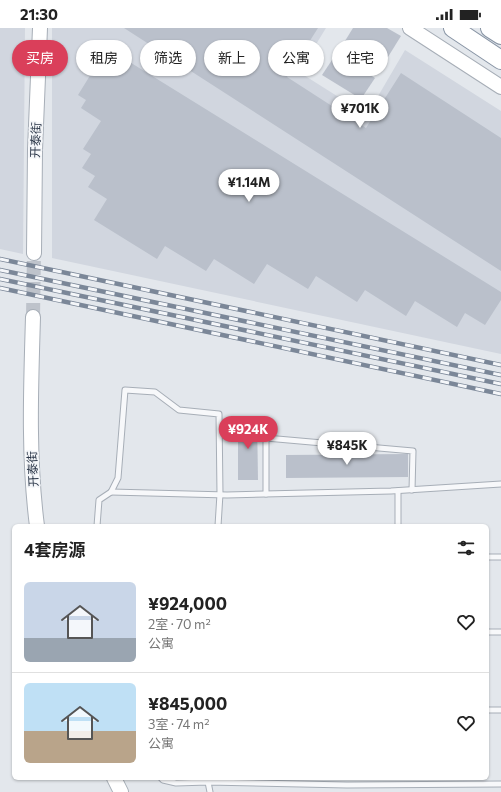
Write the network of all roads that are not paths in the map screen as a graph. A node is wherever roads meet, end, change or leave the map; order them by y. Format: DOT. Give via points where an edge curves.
graph roads {
  1 [pos="40,28"];
  2 [pos="410,28"];
  3 [pos="453,28"];
  4 [pos="490,28"];
  5 [pos="501,35"];
  6 [pos="501,60"];
  7 [pos="501,87"];
  8 [pos="34,253"];
  9 [pos="32,316"];
  10 [pos="501,484"];
  11 [pos="412,490"];
  12 [pos="398,491"];
  13 [pos="111,492"];
  14 [pos="220,494"];
  15 [pos="266,494"];
  16 [pos="37,524"];
  17 [pos="97,524"];
  18 [pos="218,524"];
  19 [pos="398,524"];
  20 [pos="501,557"];
  21 [pos="489,558"];
  22 [pos="489,632"];
  23 [pos="501,632"];
  24 [pos="489,710"];
  25 [pos="501,710"];
  26 [pos="115,780"];
  27 [pos="163,780"];
  28 [pos="208,780"];
  29 [pos="501,784"];
  30 [pos="121,792"];
  31 [pos="210,792"];
  1 -- 8 [label="street, 开泰街"];
  2 -- 7 [label="street"];
  3 -- 6 [label="highway"];
  4 -- 5 [label="highway"];
  9 -- 16 [label="street, 开泰街" via="32,477"];
  10 -- 11 [label="lane"];
  11 -- 12 [label="lane"];
  11 -- 15 [label="lane" via="413,451 266,438"];
  12 -- 15 [label="lane"];
  12 -- 19 [label="lane"];
  13 -- 14 [label="lane"];
  13 -- 14 [label="lane" via="118,478 125,390 155,392 179,410 219,414"];
  13 -- 17 [label="lane" via="99,500"];
  14 -- 15 [label="lane"];
  14 -- 18 [label="lane"];
  20 -- 21 [label="lane"];
  22 -- 23 [label="lane"];
  24 -- 25 [label="lane"];
  26 -- 30 [label="street"];
  27 -- 28 [label="lane" via="176,783"];
  28 -- 29 [label="lane" via="347,785"];
  28 -- 31 [label="lane"];
}
